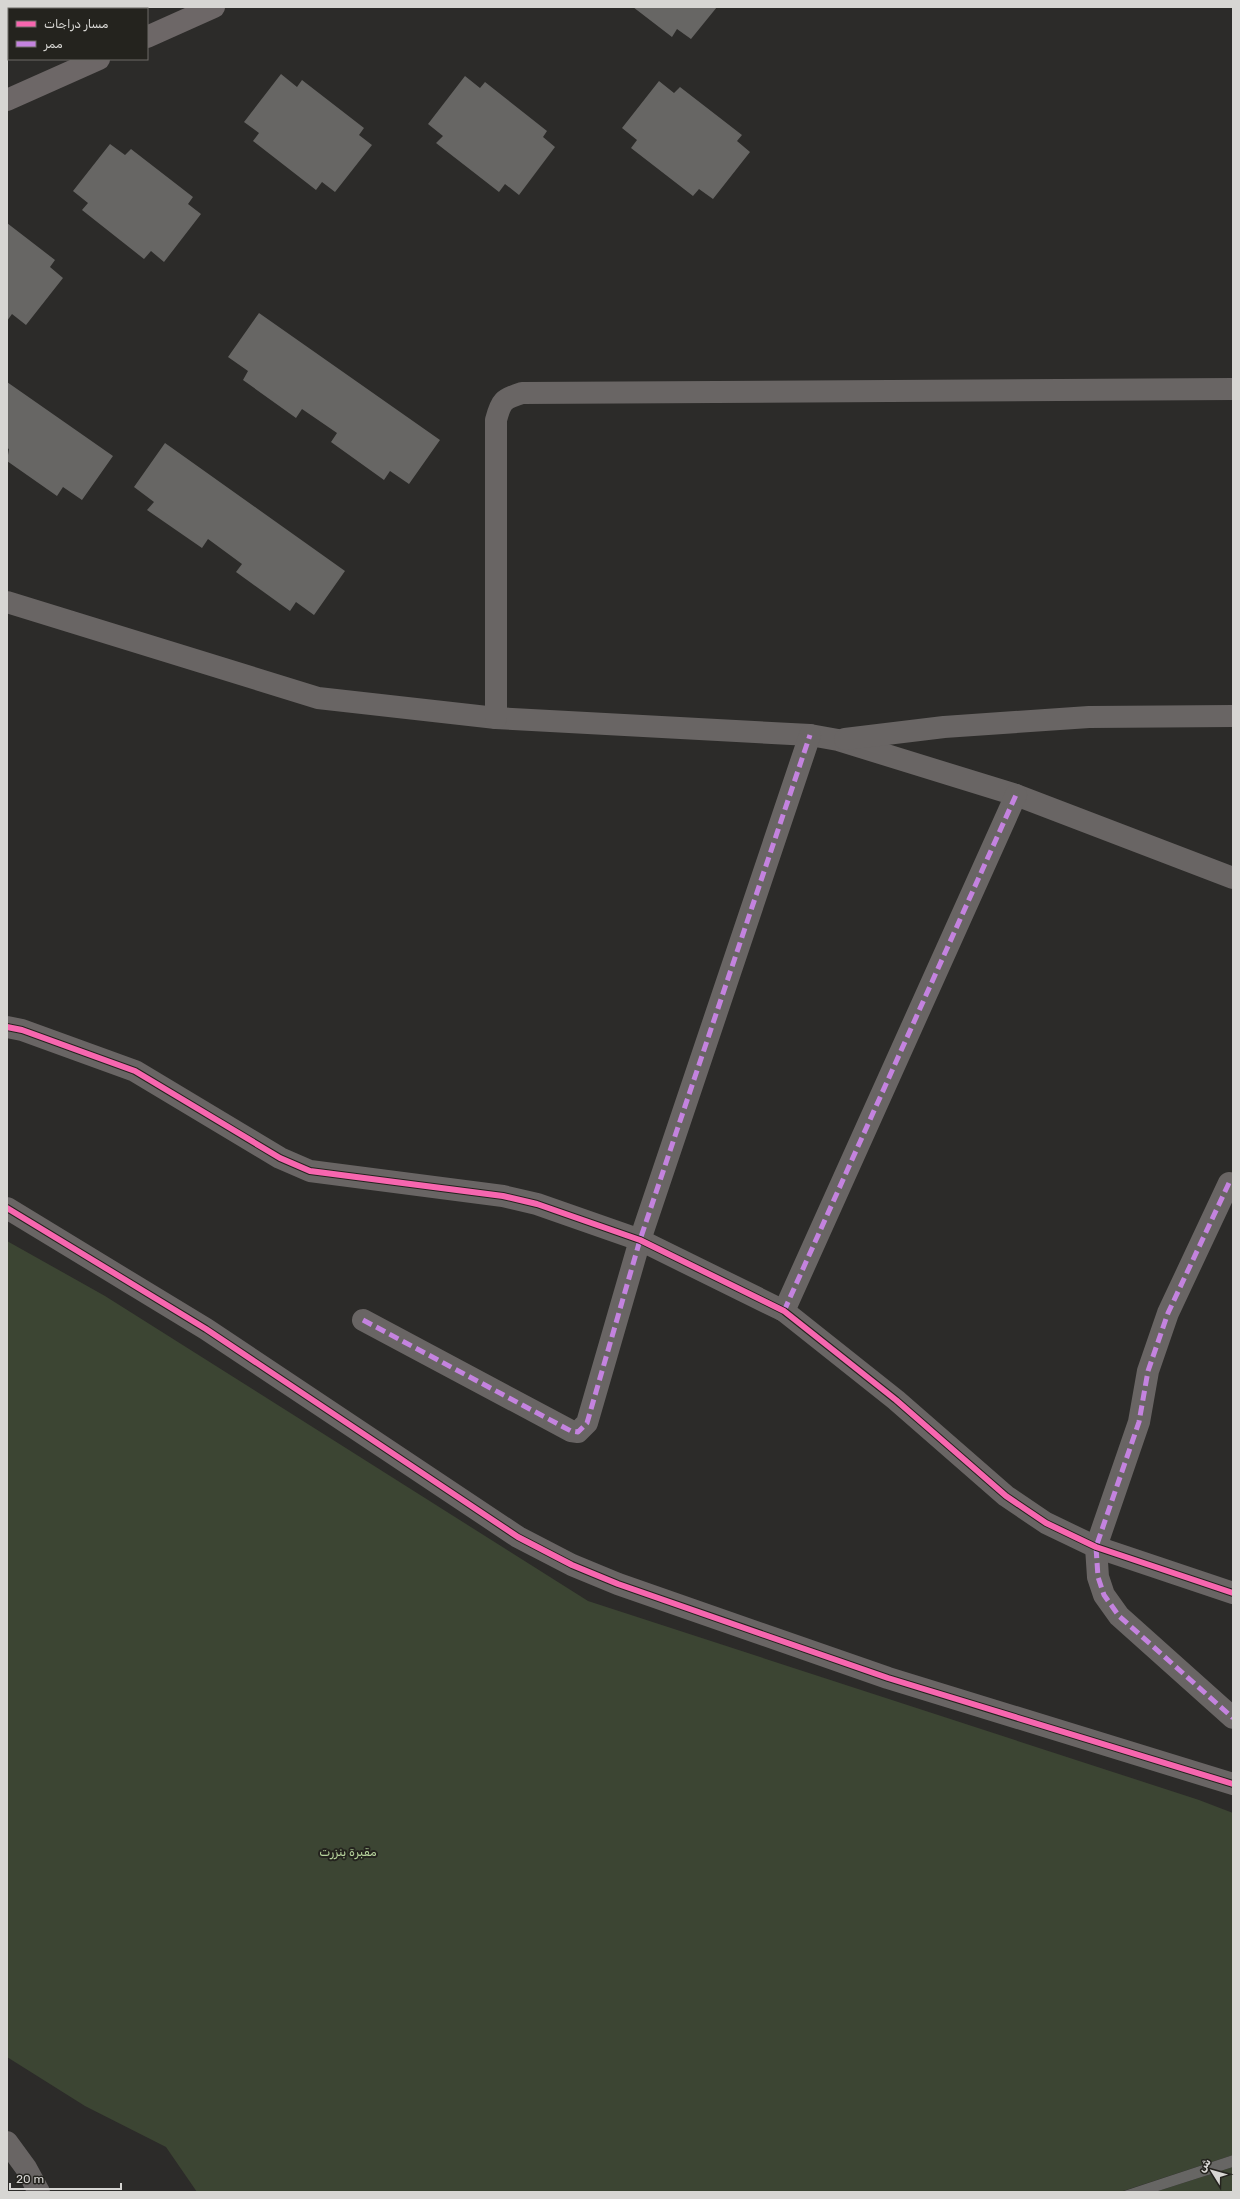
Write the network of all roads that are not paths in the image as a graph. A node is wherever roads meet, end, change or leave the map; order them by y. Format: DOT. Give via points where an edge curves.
graph roads {
  1 [pos="214,7"];
  2 [pos="148,37"];
  3 [pos="97,60"];
  4 [pos="7,100"];
  5 [pos="1233,389"];
  6 [pos="7,602"];
  7 [pos="1233,716"];
  8 [pos="496,718"];
  9 [pos="810,735"];
  10 [pos="838,740"];
  11 [pos="1016,795"];
  12 [pos="1233,878"];
  13 [pos="7,1027"];
  14 [pos="1229,1182"];
  15 [pos="7,1208"];
  16 [pos="640,1240"];
  17 [pos="784,1311"];
  18 [pos="363,1320"];
  19 [pos="1096,1547"];
  20 [pos="1233,1593"];
  21 [pos="1233,1718"];
  22 [pos="1233,1784"];
  23 [pos="7,2142"];
  24 [pos="39,2192"];
  1 -- 2 [label="main road"];
  3 -- 4 [label="main road"];
  5 -- 8 [label="street" via="530,392 508,397 500,405 496,420"];
  6 -- 8 [label="street" via="318,698"];
  7 -- 10 [label="street" via="1089,717 944,727"];
  8 -- 9 [label="street"];
  9 -- 10 [label="street"];
  9 -- 16 [label="street"];
  10 -- 11 [label="street"];
  11 -- 12 [label="street"];
  11 -- 17 [label="street"];
  13 -- 16 [label="street" via="22,1030 135,1071 280,1158 310,1171 503,1196 537,1204"];
  14 -- 19 [label="street" via="1168,1313 1148,1371 1139,1422"];
  15 -- 22 [label="street" via="206,1329 518,1537 572,1565 618,1584 888,1678"];
  16 -- 17 [label="street"];
  16 -- 18 [label="street" via="587,1423 578,1432 571,1431"];
  17 -- 19 [label="street" via="896,1400 1006,1496 1046,1523"];
  19 -- 20 [label="street"];
  19 -- 21 [label="street" via="1098,1577 1104,1595 1119,1616"];
  23 -- 24 [label="street"];
}
